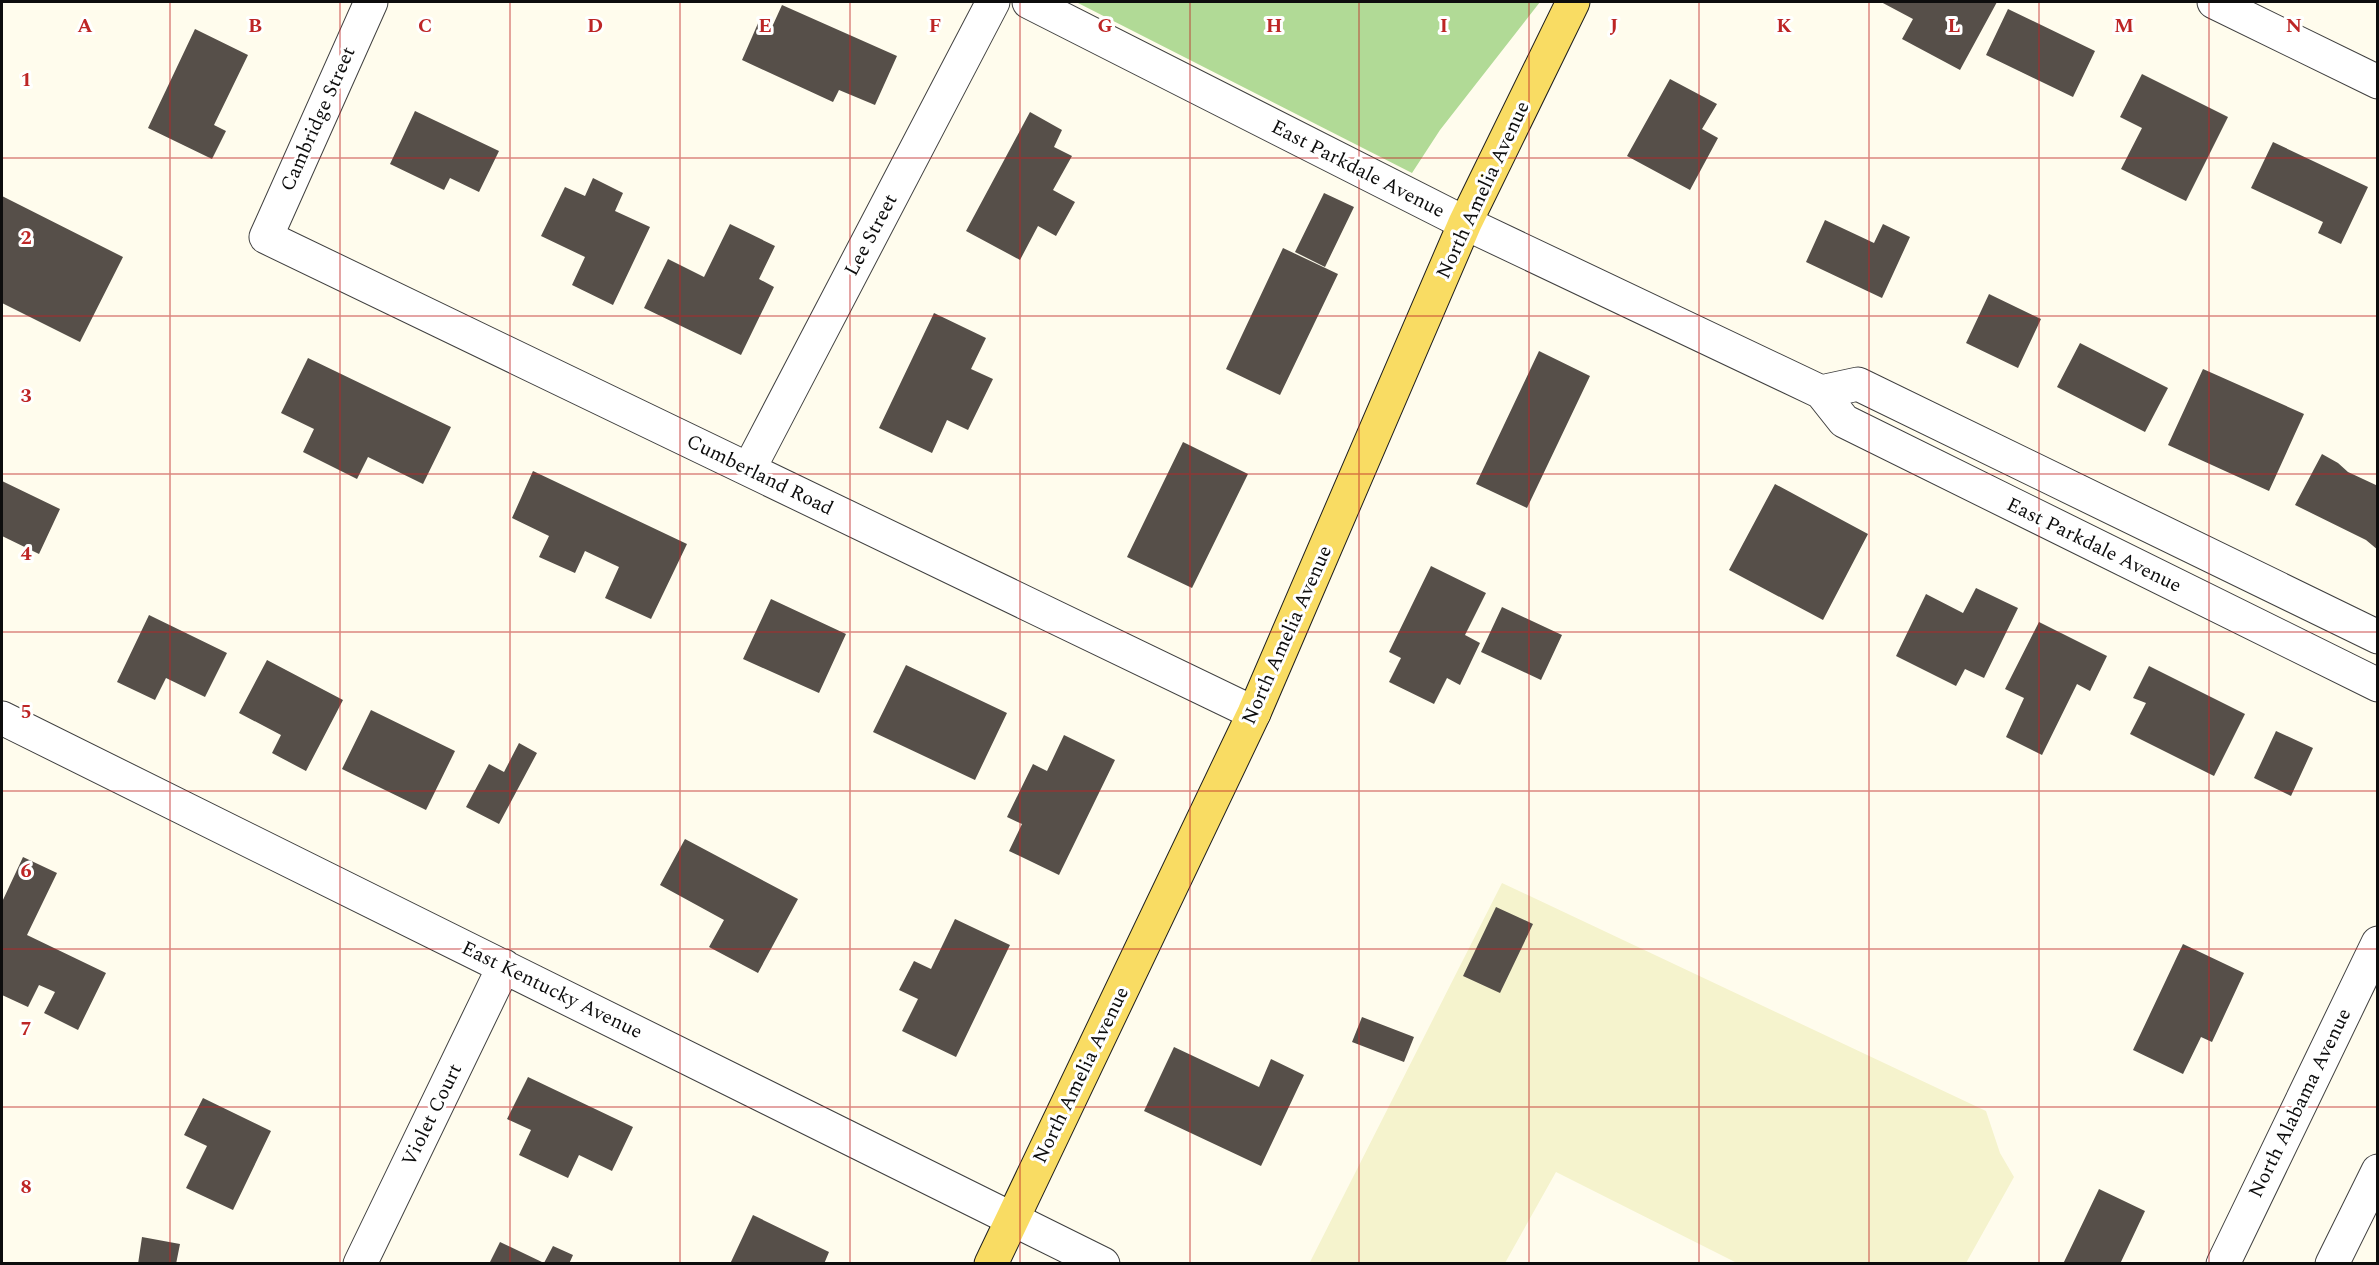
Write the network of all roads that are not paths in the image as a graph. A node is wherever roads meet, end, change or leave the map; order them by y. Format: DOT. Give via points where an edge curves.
graph roads {
  1 [pos="371,2"];
  2 [pos="993,2"];
  3 [pos="1029,2"];
  4 [pos="1573,2"];
  5 [pos="2214,2"];
  6 [pos="2378,81"];
  7 [pos="1465,223"];
  8 [pos="266,237"];
  9 [pos="1821,392"];
  10 [pos="749,469"];
  11 [pos="2378,637"];
  12 [pos="2378,685"];
  13 [pos="1254,713"];
  14 [pos="2,718"];
  15 [pos="2377,944"];
  16 [pos="504,966"];
  17 [pos="2378,1171"];
  18 [pos="1012,1219"];
  19 [pos="360,1263"];
  20 [pos="991,1263"];
  21 [pos="1102,1263"];
  22 [pos="2223,1263"];
  23 [pos="2332,1263"];
  1 -- 8 [label="street, Cambridge Street"];
  2 -- 10 [label="street, Lee Street"];
  3 -- 7 [label="street, East Parkdale Avenue"];
  4 -- 7 [label="main road, North Amelia Avenue"];
  5 -- 6 [label="street"];
  7 -- 9 [label="street, East Parkdale Avenue"];
  7 -- 13 [label="main road, North Amelia Avenue"];
  8 -- 10 [label="street, Cumberland Road"];
  9 -- 11 [label="street" via="1858,384"];
  9 -- 12 [label="street, East Parkdale Avenue" via="1844,421"];
  10 -- 13 [label="street, Cumberland Road"];
  13 -- 18 [label="main road, North Amelia Avenue"];
  14 -- 16 [label="street, East Kentucky Avenue"];
  15 -- 22 [label="street, North Alabama Avenue"];
  16 -- 18 [label="street, East Kentucky Avenue"];
  16 -- 19 [label="street, Violet Court"];
  17 -- 23 [label="street"];
  18 -- 20 [label="main road, North Amelia Avenue"];
  18 -- 21 [label="street, East Kentucky Avenue"];
}
